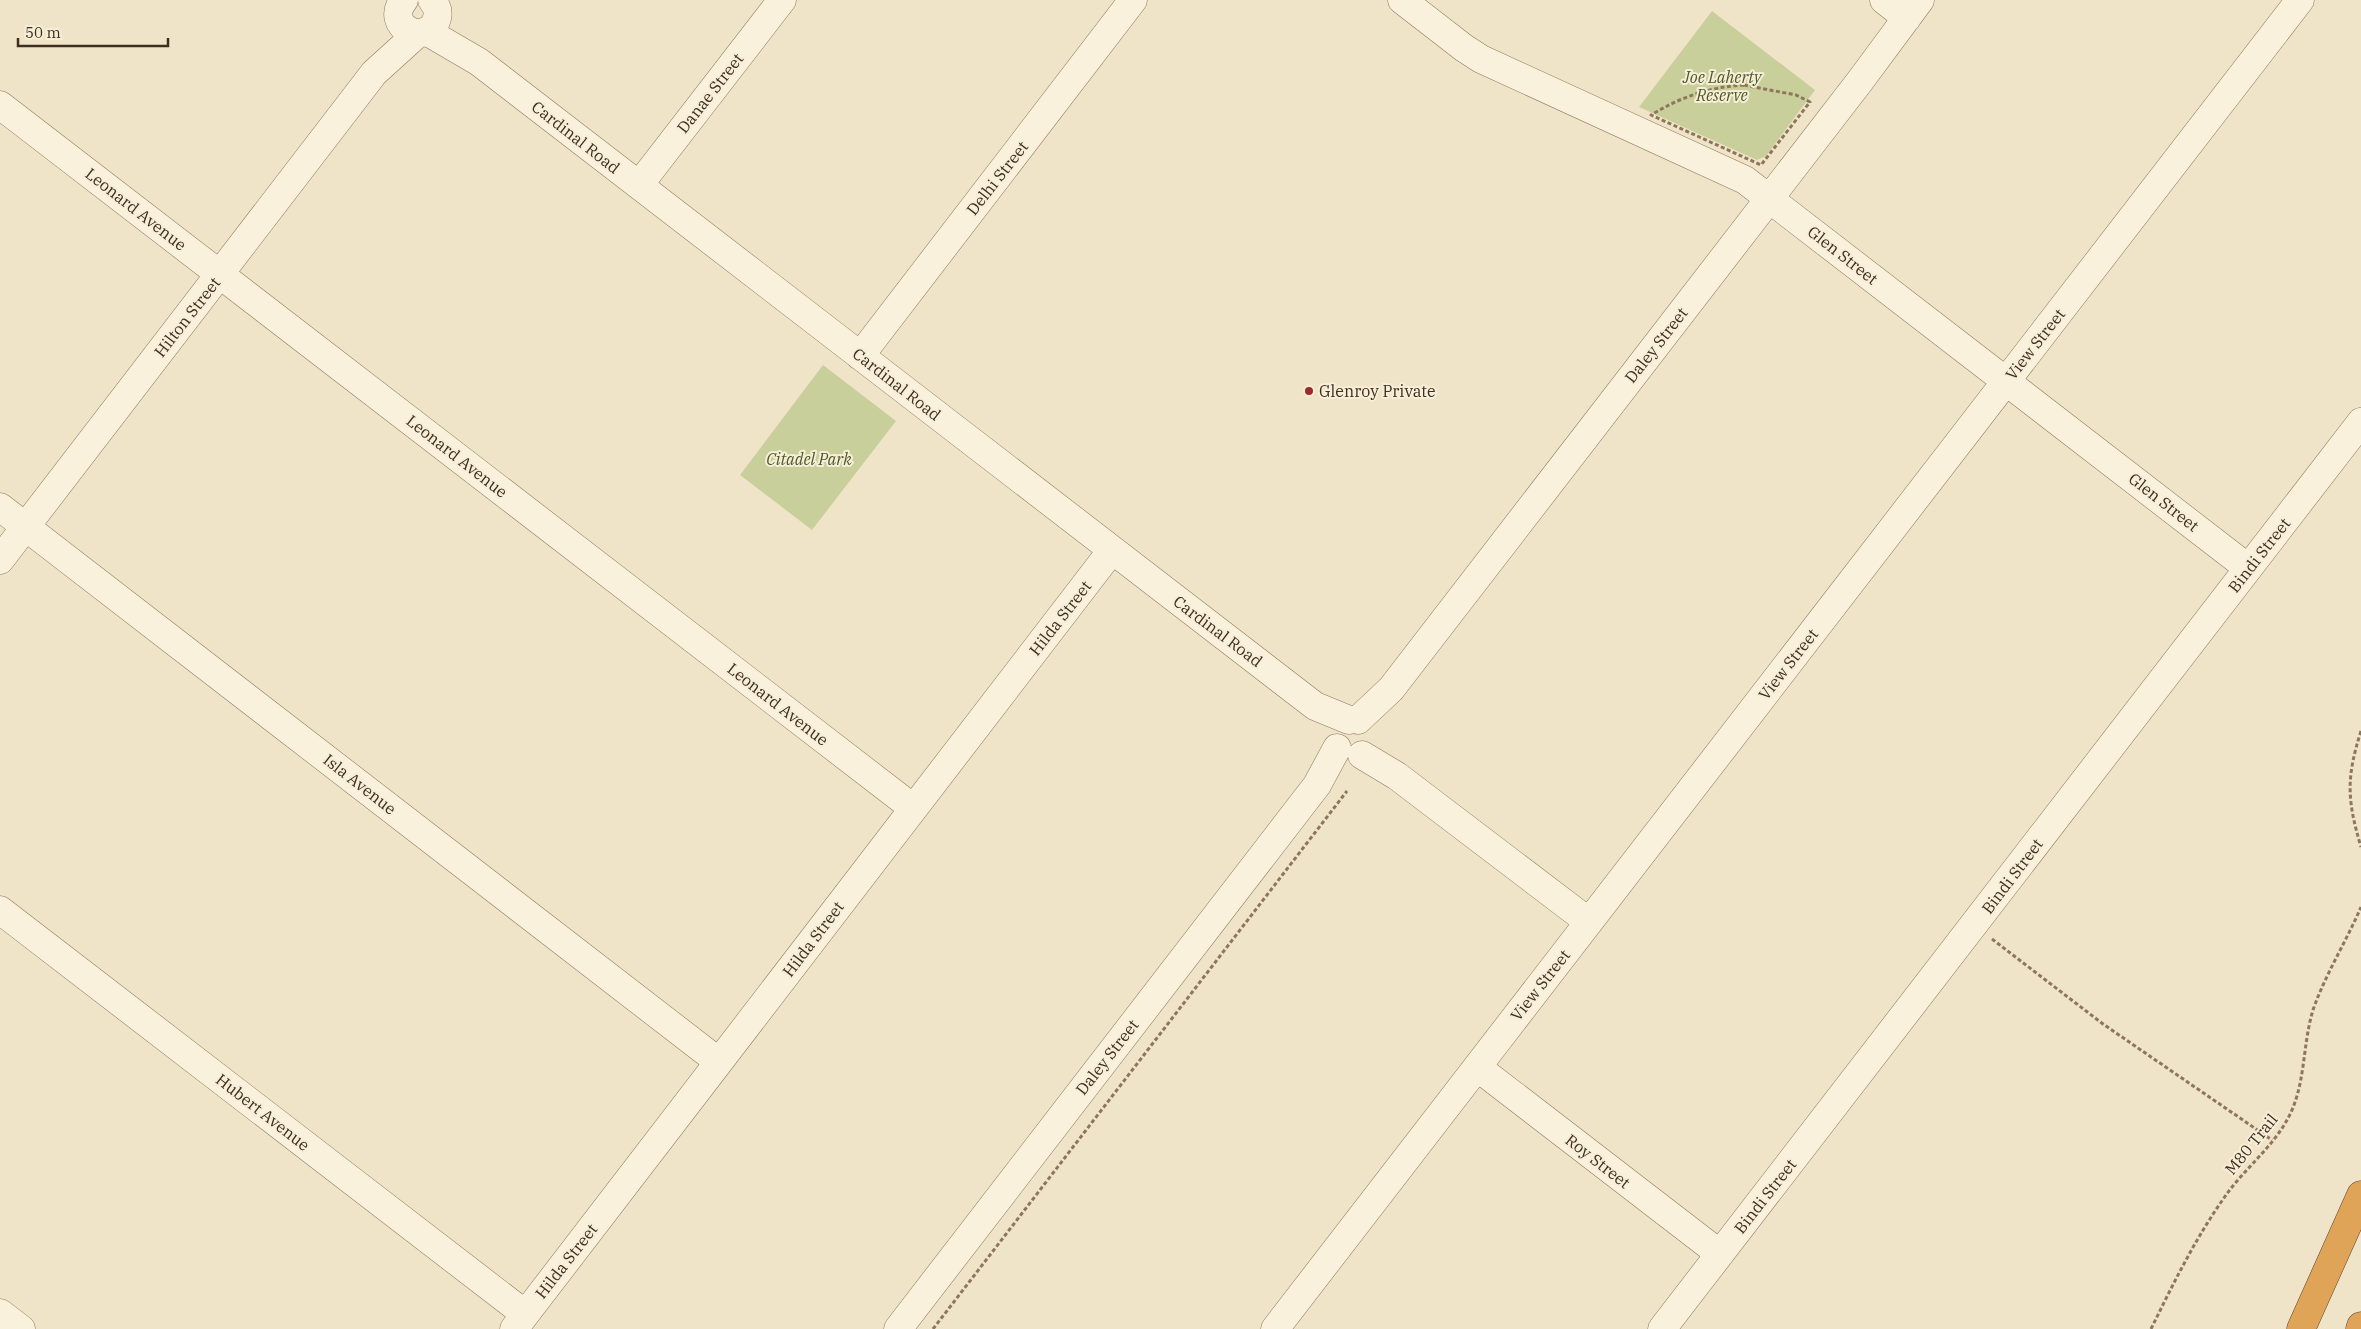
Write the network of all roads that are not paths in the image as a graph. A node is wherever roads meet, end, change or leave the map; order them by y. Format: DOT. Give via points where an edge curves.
graph roads {
  1 [pos="782,0"];
  2 [pos="1134,0"];
  3 [pos="1402,0"];
  4 [pos="1884,0"];
  5 [pos="2300,0"];
  6 [pos="1914,9"];
  7 [pos="418,12"];
  8 [pos="0,105"];
  9 [pos="639,185"];
  10 [pos="1769,198"];
  11 [pos="220,274"];
  12 [pos="860,356"];
  13 [pos="2006,381"];
  14 [pos="2361,422"];
  15 [pos="0,508"];
  16 [pos="25,527"];
  17 [pos="1112,550"];
  18 [pos="0,560"];
  19 [pos="2248,568"];
  20 [pos="1354,739"];
  21 [pos="913,808"];
  22 [pos="0,910"];
  23 [pos="1589,922"];
  24 [pos="719,1062"];
  25 [pos="1477,1068"];
  26 [pos="2361,1195"];
  27 [pos="1720,1254"];
  28 [pos="0,1313"];
  29 [pos="519,1322"];
  30 [pos="21,1329"];
  31 [pos="898,1329"];
  32 [pos="1275,1329"];
  33 [pos="1662,1329"];
  34 [pos="2301,1329"];
  1 -- 9 [label="street, Danae Street"];
  2 -- 12 [label="street, Delhi Street"];
  3 -- 10 [label="street, Glen Street" via="1481,58 1732,174"];
  4 -- 6 [label="street"];
  5 -- 13 [label="street, View Street"];
  6 -- 10 [label="street, Daley Street"];
  7 -- 9 [label="street, Cardinal Road"];
  7 -- 11 [label="street, Hilton Street"];
  8 -- 11 [label="street, Leonard Avenue"];
  9 -- 12 [label="street, Cardinal Road"];
  10 -- 13 [label="street, Glen Street"];
  10 -- 20 [label="street, Daley Street"];
  11 -- 16 [label="street, Hilton Street"];
  11 -- 21 [label="street, Leonard Avenue"];
  12 -- 17 [label="street, Cardinal Road"];
  13 -- 19 [label="street, Glen Street"];
  13 -- 23 [label="street, View Street"];
  14 -- 19 [label="street, Bindi Street"];
  15 -- 16 [label="street, Isla Avenue"];
  16 -- 18 [label="street, Hilton Street"];
  16 -- 24 [label="street, Isla Avenue"];
  17 -- 20 [label="street, Cardinal Road"];
  17 -- 21 [label="street, Hilda Street"];
  19 -- 27 [label="street, Bindi Street"];
  20 -- 23 [label="street, Cardinal Road"];
  20 -- 31 [label="street, Daley Street"];
  21 -- 24 [label="street, Hilda Street"];
  22 -- 29 [label="street, Hubert Avenue"];
  23 -- 25 [label="street, View Street"];
  24 -- 29 [label="street, Hilda Street"];
  25 -- 27 [label="street, Roy Street"];
  25 -- 32 [label="street, View Street"];
  26 -- 34 [label="highway"];
  27 -- 33 [label="street, Bindi Street"];
  28 -- 30 [label="street"];
}
